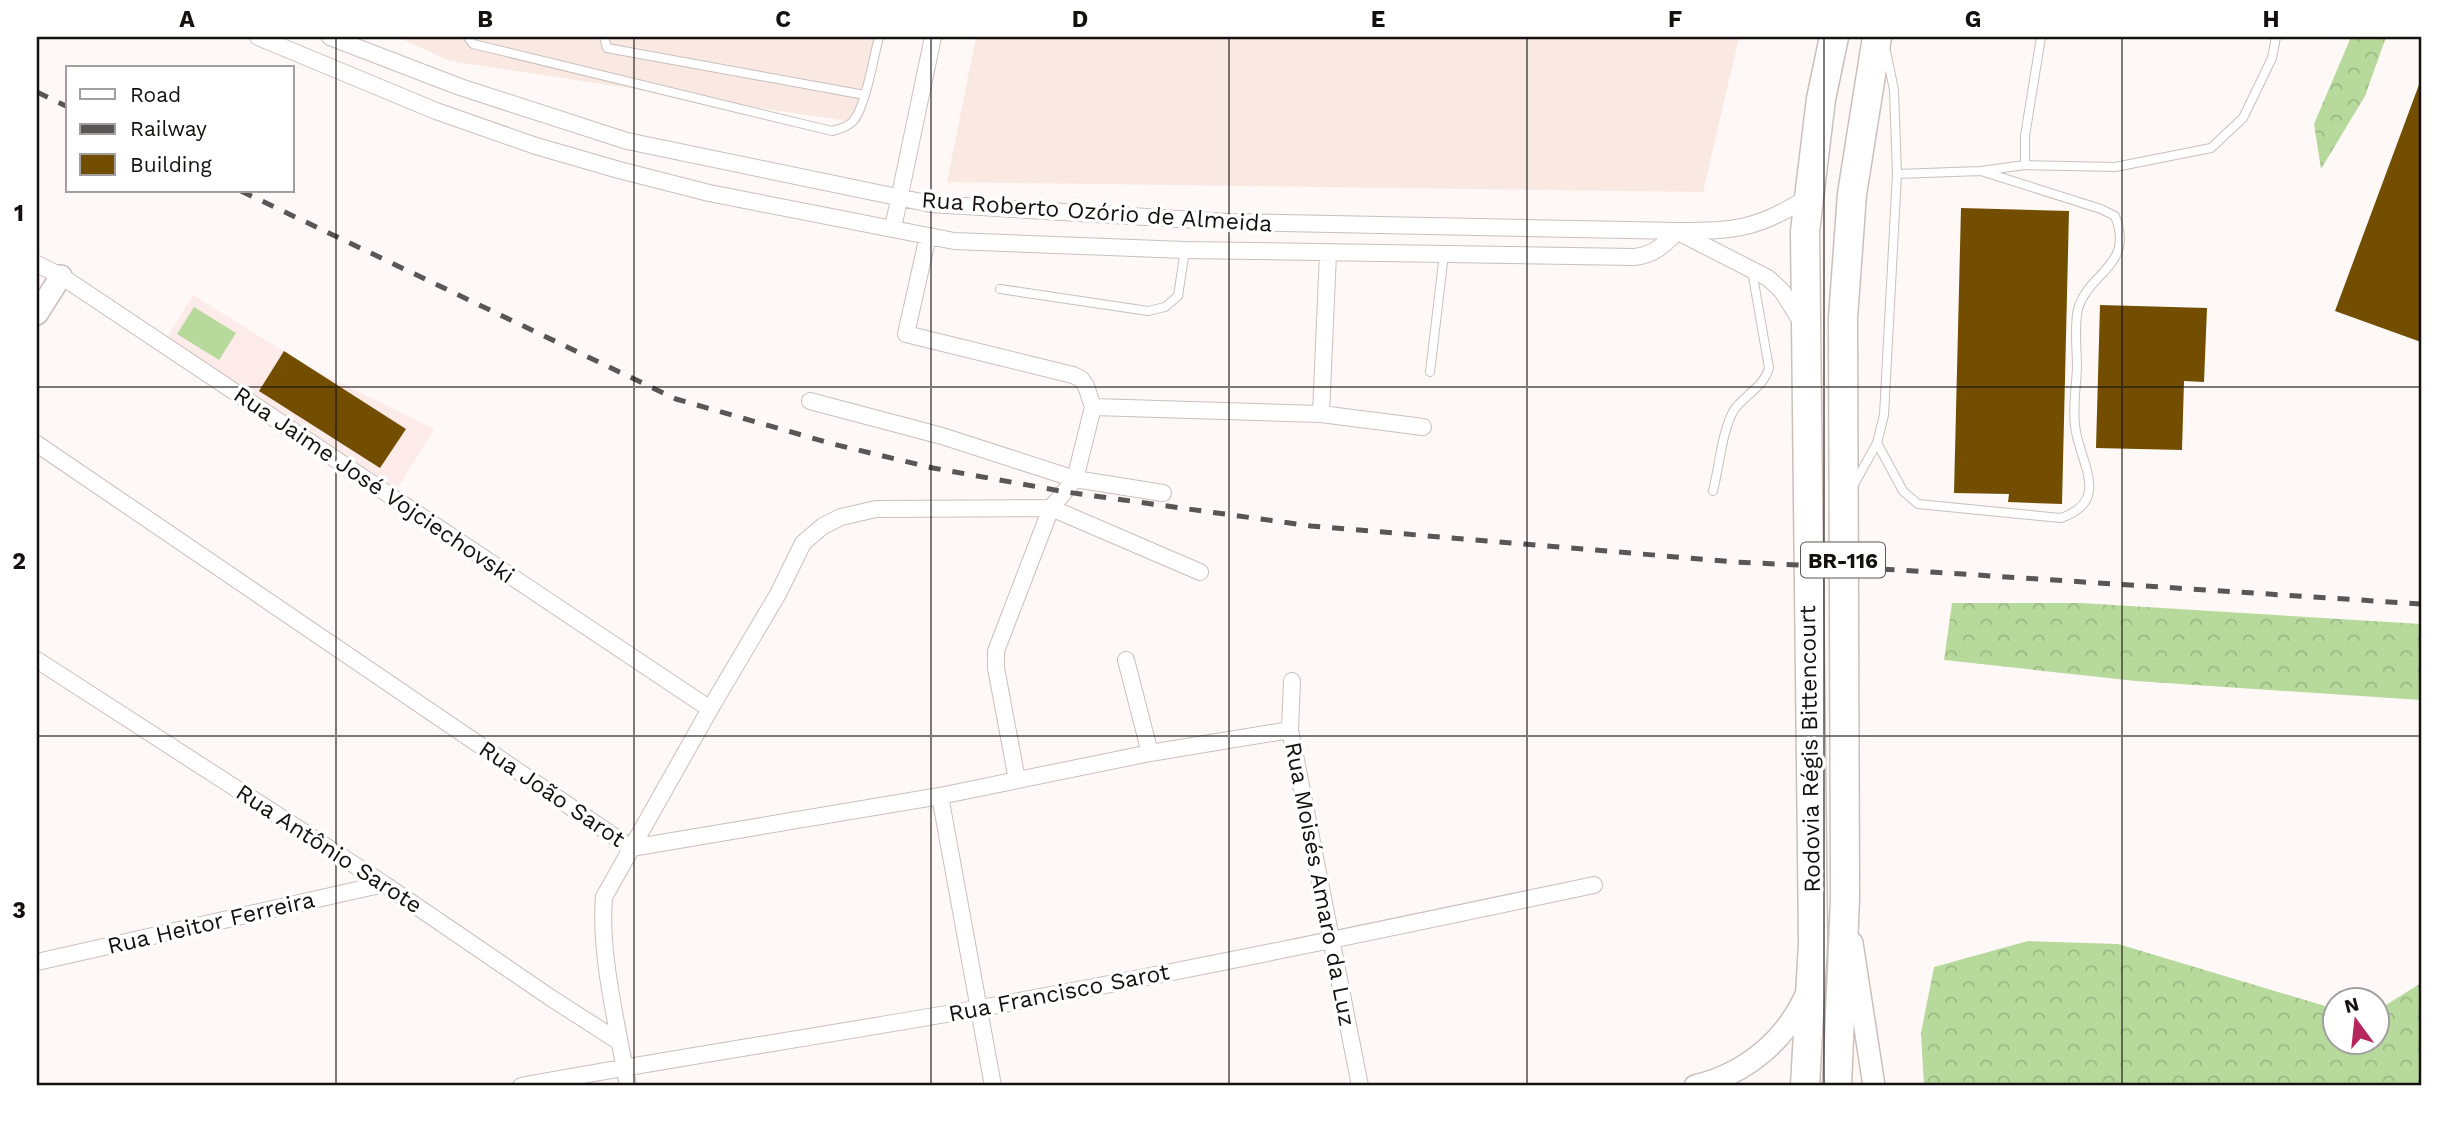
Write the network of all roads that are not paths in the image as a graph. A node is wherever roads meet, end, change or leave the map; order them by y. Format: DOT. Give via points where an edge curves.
graph roads {
  1 [pos="259,37"];
  2 [pos="331,37"];
  3 [pos="468,37"];
  4 [pos="604,37"];
  5 [pos="878,37"];
  6 [pos="933,37"];
  7 [pos="1833,37"];
  8 [pos="1877,37"];
  9 [pos="1883,37"];
  10 [pos="2041,37"];
  11 [pos="2276,37"];
  12 [pos="321,65"];
  13 [pos="445,81"];
  14 [pos="865,95"];
  15 [pos="436,111"];
  16 [pos="627,141"];
  17 [pos="2025,165"];
  18 [pos="619,170"];
  19 [pos="1981,170"];
  20 [pos="1897,174"];
  21 [pos="1808,197"];
  22 [pos="822,199"];
  23 [pos="899,199"];
  24 [pos="1187,220"];
  25 [pos="1448,227"];
  26 [pos="893,228"];
  27 [pos="1678,232"];
  28 [pos="928,236"];
  29 [pos="1185,250"];
  30 [pos="1328,253"];
  31 [pos="1444,254"];
  32 [pos="37,264"];
  33 [pos="1752,268"];
  34 [pos="61,276"];
  35 [pos="1000,289"];
  36 [pos="37,314"];
  37 [pos="1805,327"];
  38 [pos="1430,372"];
  39 [pos="810,401"];
  40 [pos="1093,407"];
  41 [pos="1321,414"];
  42 [pos="1423,427"];
  43 [pos="1877,443"];
  44 [pos="37,444"];
  45 [pos="1076,479"];
  46 [pos="1713,491"];
  47 [pos="1163,493"];
  48 [pos="1843,506"];
  49 [pos="1051,508"];
  50 [pos="1200,572"];
  51 [pos="37,660"];
  52 [pos="1126,660"];
  53 [pos="1292,681"];
  54 [pos="709,709"];
  55 [pos="1290,730"];
  56 [pos="1150,753"];
  57 [pos="1017,780"];
  58 [pos="940,796"];
  59 [pos="632,848"];
  60 [pos="384,884"];
  61 [pos="1594,885"];
  62 [pos="1845,898"];
  63 [pos="1330,941"];
  64 [pos="37,962"];
  65 [pos="1812,978"];
  66 [pos="980,1008"];
  67 [pos="618,1041"];
  68 [pos="624,1067"];
  69 [pos="521,1086"];
  70 [pos="628,1086"];
  71 [pos="993,1086"];
  72 [pos="1360,1086"];
  73 [pos="1697,1086"];
  74 [pos="1705,1086"];
  75 [pos="1805,1086"];
  76 [pos="1838,1086"];
  77 [pos="1874,1086"];
  1 -- 12 [label="street"];
  2 -- 12 [label="street"];
  2 -- 13 [label="street, Rua Roberto Ozório de Almeida"];
  3 -- 14 [label="lane" via="474,44 832,131 855,121"];
  4 -- 14 [label="lane" via="607,48"];
  5 -- 14 [label="lane"];
  6 -- 23 [label="street"];
  7 -- 21 [label="highway, Rodovia Régis Bittencourt / BR-116"];
  8 -- 48 [label="highway, Rodovia Régis Bittencourt / BR-116" via="1846,256"];
  9 -- 20 [label="lane" via="1894,90"];
  10 -- 17 [label="lane" via="2025,136"];
  11 -- 17 [label="lane" via="2272,58 2244,118 2211,148 2115,167"];
  12 -- 15 [label="street"];
  13 -- 15 [label="street"];
  13 -- 16 [label="street, Rua Roberto Ozório de Almeida"];
  15 -- 18 [label="street"];
  16 -- 18 [label="street"];
  16 -- 22 [label="street, Rua Roberto Ozório de Almeida"];
  17 -- 19 [label="lane"];
  18 -- 22 [label="street" via="709,193"];
  19 -- 20 [label="lane"];
  19 -- 43 [label="lane" via="2101,209 2115,216 2122,233 2108,269 2078,309 2076,430 2089,479 2088,498 2078,512 2061,518 1917,504 1903,491"];
  20 -- 43 [label="lane" via="1884,415"];
  21 -- 27 [label="street, Rua Roberto Ozório de Almeida" via="1754,225"];
  21 -- 37 [label="highway, Rodovia Régis Bittencourt / BR-116"];
  22 -- 23 [label="street, Rua Roberto Ozório de Almeida"];
  22 -- 26 [label="street"];
  23 -- 24 [label="street, Rua Roberto Ozório de Almeida" via="958,207"];
  23 -- 26 [label="street"];
  24 -- 25 [label="street, Rua Roberto Ozório de Almeida"];
  24 -- 29 [label="street"];
  25 -- 27 [label="street, Rua Roberto Ozório de Almeida"];
  25 -- 31 [label="street"];
  26 -- 28 [label="street"];
  27 -- 31 [label="street" via="1647,256"];
  27 -- 33 [label="street, Rua Roberto Ozório de Almeida"];
  28 -- 29 [label="street" via="976,243"];
  28 -- 40 [label="street" via="906,334 1073,375 1086,386"];
  29 -- 30 [label="street"];
  29 -- 35 [label="lane" via="1178,296 1165,307 1148,311"];
  30 -- 31 [label="street"];
  30 -- 41 [label="street"];
  31 -- 38 [label="lane"];
  32 -- 34 [label="street, Rua Jaime José Vojciechovski"];
  33 -- 37 [label="street, Rua Roberto Ozório de Almeida" via="1782,291"];
  33 -- 46 [label="lane" via="1769,368 1767,377 1730,420"];
  34 -- 36 [label="main road"];
  34 -- 54 [label="street, Rua Jaime José Vojciechovski"];
  37 -- 65 [label="highway, Rodovia Régis Bittencourt / BR-116"];
  39 -- 45 [label="street" via="942,436"];
  40 -- 41 [label="street"];
  40 -- 45 [label="street"];
  41 -- 42 [label="street"];
  43 -- 48 [label="lane"];
  44 -- 59 [label="street, Rua João Sarot"];
  45 -- 47 [label="street"];
  45 -- 49 [label="street"];
  48 -- 62 [label="highway, Rodovia Régis Bittencourt / BR-116"];
  49 -- 50 [label="street"];
  49 -- 54 [label="street" via="876,509 823,526 803,543"];
  49 -- 57 [label="street" via="996,651"];
  51 -- 60 [label="street, Rua Antônio Sarote"];
  52 -- 56 [label="street"];
  53 -- 55 [label="street, Rua Moisés Amaro da Luz"];
  54 -- 59 [label="street"];
  55 -- 56 [label="street, Rua João Sarot"];
  55 -- 63 [label="street, Rua Moisés Amaro da Luz"];
  56 -- 57 [label="street, Rua João Sarot"];
  57 -- 58 [label="street, Rua João Sarot"];
  58 -- 59 [label="street, Rua João Sarot"];
  58 -- 66 [label="street"];
  59 -- 67 [label="street" via="604,897 602,920"];
  60 -- 64 [label="street, Rua Heitor Ferreira"];
  60 -- 67 [label="street, Rua Antônio Sarote"];
  61 -- 63 [label="street, Rua Francisco Sarot"];
  62 -- 76 [label="highway, Rodovia Régis Bittencourt / BR-116"];
  62 -- 77 [label="main road"];
  63 -- 66 [label="street, Rua Francisco Sarot"];
  63 -- 72 [label="street, Rua Moisés Amaro da Luz"];
  65 -- 73 [label="main road" via="1802,1005 1775,1041 1740,1069"];
  65 -- 75 [label="highway, Rodovia Régis Bittencourt / BR-116"];
  66 -- 68 [label="street, Rua Francisco Sarot"];
  66 -- 71 [label="street"];
  67 -- 68 [label="street"];
  68 -- 69 [label="street, Rua Francisco Sarot"];
  68 -- 70 [label="street"];
  73 -- 74 [label="main road"];
}
